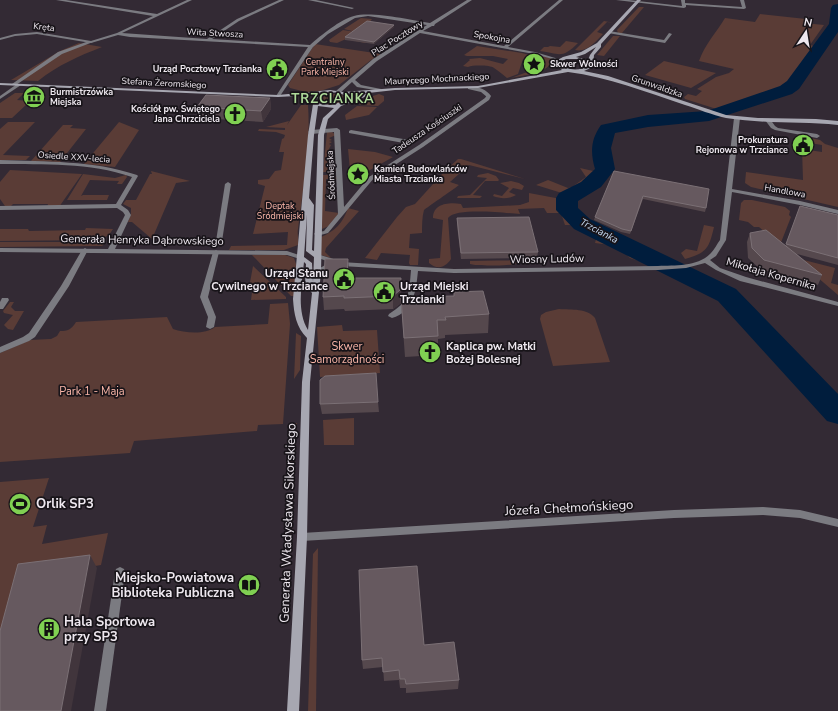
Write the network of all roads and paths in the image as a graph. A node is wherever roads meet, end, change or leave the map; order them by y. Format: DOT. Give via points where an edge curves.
graph roads {
  1 [pos="58,0"];
  2 [pos="190,0"];
  3 [pos="282,0"];
  4 [pos="310,0"];
  5 [pos="470,0"];
  6 [pos="561,0"];
  7 [pos="618,0"];
  8 [pos="742,0"];
  9 [pos="638,1"];
  10 [pos="683,2"];
  11 [pos="352,8"];
  12 [pos="156,16"];
  13 [pos="433,25"];
  14 [pos="420,32"];
  15 [pos="609,32"];
  16 [pos="118,34"];
  17 [pos="670,34"];
  18 [pos="0,39"];
  19 [pos="208,40"];
  20 [pos="89,42"];
  21 [pos="599,44"];
  22 [pos="311,46"];
  23 [pos="505,47"];
  24 [pos="570,58"];
  25 [pos="558,61"];
  26 [pos="590,64"];
  27 [pos="569,70"];
  28 [pos="578,71"];
  29 [pos="542,74"];
  30 [pos="606,77"];
  31 [pos="352,80"];
  32 [pos="0,84"];
  33 [pos="17,85"];
  34 [pos="492,85"];
  35 [pos="470,88"];
  36 [pos="379,90"];
  37 [pos="341,92"];
  38 [pos="323,93"];
  39 [pos="488,94"];
  40 [pos="278,96"];
  41 [pos="0,98"];
  42 [pos="351,100"];
  43 [pos="315,103"];
  44 [pos="338,106"];
  45 [pos="737,118"];
  46 [pos="768,120"];
  47 [pos="838,120"];
  48 [pos="816,121"];
  49 [pos="838,123"];
  50 [pos="351,132"];
  51 [pos="322,133"];
  52 [pos="311,134"];
  53 [pos="817,136"];
  54 [pos="413,145"];
  55 [pos="0,162"];
  56 [pos="228,184"];
  57 [pos="728,190"];
  58 [pos="305,197"];
  59 [pos="118,206"];
  60 [pos="0,208"];
  61 [pos="838,212"];
  62 [pos="341,214"];
  63 [pos="318,237"];
  64 [pos="219,241"];
  65 [pos="302,245"];
  66 [pos="85,250"];
  67 [pos="111,250"];
  68 [pos="0,251"];
  69 [pos="216,252"];
  70 [pos="284,253"];
  71 [pos="318,256"];
  72 [pos="300,257"];
  73 [pos="706,260"];
  74 [pos="359,262"];
  75 [pos="341,264"];
  76 [pos="386,268"];
  77 [pos="415,269"];
  78 [pos="317,272"];
  79 [pos="315,293"];
  80 [pos="5,300"];
  81 [pos="838,304"];
  82 [pos="0,307"];
  83 [pos="392,316"];
  84 [pos="210,328"];
  85 [pos="310,336"];
  86 [pos="0,350"];
  87 [pos="838,523"];
  88 [pos="302,537"];
  89 [pos="120,572"];
  90 [pos="100,711"];
  91 [pos="293,711"];
  1 -- 12 [label="street"];
  2 -- 12 [label="street"];
  3 -- 19 [label="street" via="238,20"];
  4 -- 11 [label="street"];
  5 -- 13 [label="street"];
  6 -- 23 [label="street"];
  7 -- 9 [label="street"];
  8 -- 10 [label="street" via="744,8"];
  9 -- 10 [label="street" via="684,7"];
  9 -- 15 [label="main road"];
  12 -- 16 [label="street"];
  13 -- 14 [label="street, Plac Pocztowy"];
  13 -- 22 [label="street, Plac Pocztowy" via="361,15 350,19"];
  14 -- 23 [label="street, Spokojna"];
  14 -- 31 [label="street, Plac Pocztowy" via="375,60"];
  15 -- 17 [label="street" via="665,42"];
  15 -- 21 [label="main road"];
  16 -- 19 [label="street, Wita Stwosza"];
  16 -- 20 [label="street"];
  18 -- 20 [label="street, Kręta" via="15,34 37,32"];
  19 -- 22 [label="street, Wita Stwosza"];
  20 -- 33 [label="street" via="60,53"];
  21 -- 24 [label="main road"];
  21 -- 26 [label="main road"];
  22 -- 40 [label="street, Plac Pocztowy"];
  23 -- 25 [label="street, Spokojna" via="547,55"];
  24 -- 25 [label="main road"];
  24 -- 26 [label="main road" via="579,58"];
  25 -- 27 [label="main road" via="560,67"];
  25 -- 29 [label="main road, Maurycego Mochnackiego"];
  26 -- 28 [label="main road" via="586,69"];
  26 -- 30 [label="main road, Grunwaldzka"];
  27 -- 28 [label="main road, Grunwaldzka"];
  27 -- 29 [label="main road, Maurycego Mochnackiego"];
  28 -- 30 [label="main road, Grunwaldzka"];
  29 -- 34 [label="main road, Maurycego Mochnackiego"];
  30 -- 45 [label="main road, Grunwaldzka" via="704,110"];
  31 -- 36 [label="street" via="359,86"];
  31 -- 37 [label="street, Plac Pocztowy"];
  32 -- 33 [label="main road, Stefana Żeromskiego"];
  33 -- 40 [label="main road, Stefana Żeromskiego"];
  33 -- 41 [label="street"];
  34 -- 35 [label="main road, Maurycego Mochnackiego"];
  34 -- 39 [label="street, Tadeusza Kościuszki"];
  35 -- 36 [label="main road, Maurycego Mochnackiego"];
  35 -- 39 [label="street"];
  36 -- 37 [label="main road, Maurycego Mochnackiego"];
  36 -- 42 [label="main road, Maurycego Mochnackiego"];
  37 -- 38 [label="main road, Maurycego Mochnackiego"];
  37 -- 42 [label="main road" via="348,95"];
  38 -- 40 [label="main road, Stefana Żeromskiego"];
  38 -- 43 [label="main road" via="315,97"];
  39 -- 54 [label="street, Tadeusza Kościuszki" via="488,99"];
  40 -- 43 [label="main road, Stefana Żeromskiego"];
  42 -- 44 [label="main road, Maurycego Mochnackiego"];
  43 -- 44 [label="main road, Stefana Żeromskiego" via="326,107"];
  43 -- 52 [label="main road"];
  44 -- 51 [label="main road, Generała Władysława Sikorskiego" via="326,118"];
  45 -- 46 [label="main road"];
  45 -- 57 [label="street, Mikołaja Kopernika"];
  46 -- 48 [label="main road"];
  46 -- 53 [label="street" via="777,129"];
  47 -- 48 [label="main road"];
  48 -- 49 [label="main road"];
  50 -- 54 [label="street"];
  51 -- 52 [label="main road"];
  51 -- 62 [label="street, Śródmiejska" via="337,130"];
  51 -- 63 [label="main road, Generała Władysława Sikorskiego"];
  52 -- 58 [label="main road"];
  54 -- 62 [label="street, Tadeusza Kościuszki" via="371,178"];
  55 -- 59 [label="street, Osiedle XXV-lecia" via="82,165 122,170 135,176"];
  56 -- 64 [label="street"];
  57 -- 61 [label="street, Handlowa"];
  57 -- 73 [label="street, Mikołaja Kopernika" via="723,240 713,256"];
  58 -- 65 [label="main road"];
  58 -- 71 [label="main road" via="311,205 309,250"];
  59 -- 60 [label="street"];
  59 -- 67 [label="street" via="128,215"];
  62 -- 63 [label="street, Śródmiejska" via="326,232"];
  63 -- 71 [label="main road, Generała Władysława Sikorskiego"];
  65 -- 70 [label="street, Generała Henryka Dąbrowskiego"];
  65 -- 72 [label="main road"];
  66 -- 67 [label="street, Generała Henryka Dąbrowskiego"];
  66 -- 68 [label="street, Generała Henryka Dąbrowskiego"];
  66 -- 86 [label="street" via="65,286 32,335"];
  67 -- 69 [label="street, Generała Henryka Dąbrowskiego"];
  69 -- 70 [label="street, Generała Henryka Dąbrowskiego"];
  69 -- 84 [label="street" via="204,297 212,317"];
  70 -- 72 [label="street, Generała Henryka Dąbrowskiego"];
  71 -- 75 [label="street, Wiosny Ludów"];
  71 -- 78 [label="main road, Generała Władysława Sikorskiego"];
  72 -- 79 [label="main road" via="309,263 308,285"];
  72 -- 85 [label="main road" via="298,308 301,325"];
  73 -- 77 [label="street, Wiosny Ludów" via="688,266 658,268 454,271"];
  73 -- 81 [label="street, Mikołaja Kopernika" via="718,269 743,279"];
  74 -- 76 [label="street, Wiosny Ludów" via="378,264"];
  75 -- 76 [label="street, Wiosny Ludów"];
  75 -- 78 [label="street, Wiosny Ludów" via="329,265"];
  76 -- 77 [label="street, Wiosny Ludów"];
  77 -- 83 [label="street" via="408,304"];
  78 -- 79 [label="main road, Generała Władysława Sikorskiego"];
  79 -- 85 [label="main road, Generała Władysława Sikorskiego"];
  80 -- 82 [label="street"];
  85 -- 88 [label="main road, Generała Władysława Sikorskiego" via="306,382"];
  87 -- 88 [label="street, Józefa Chełmońskiego" via="800,514 763,511 674,514"];
  88 -- 91 [label="main road, Generała Władysława Sikorskiego"];
  89 -- 90 [label="street"];
}
